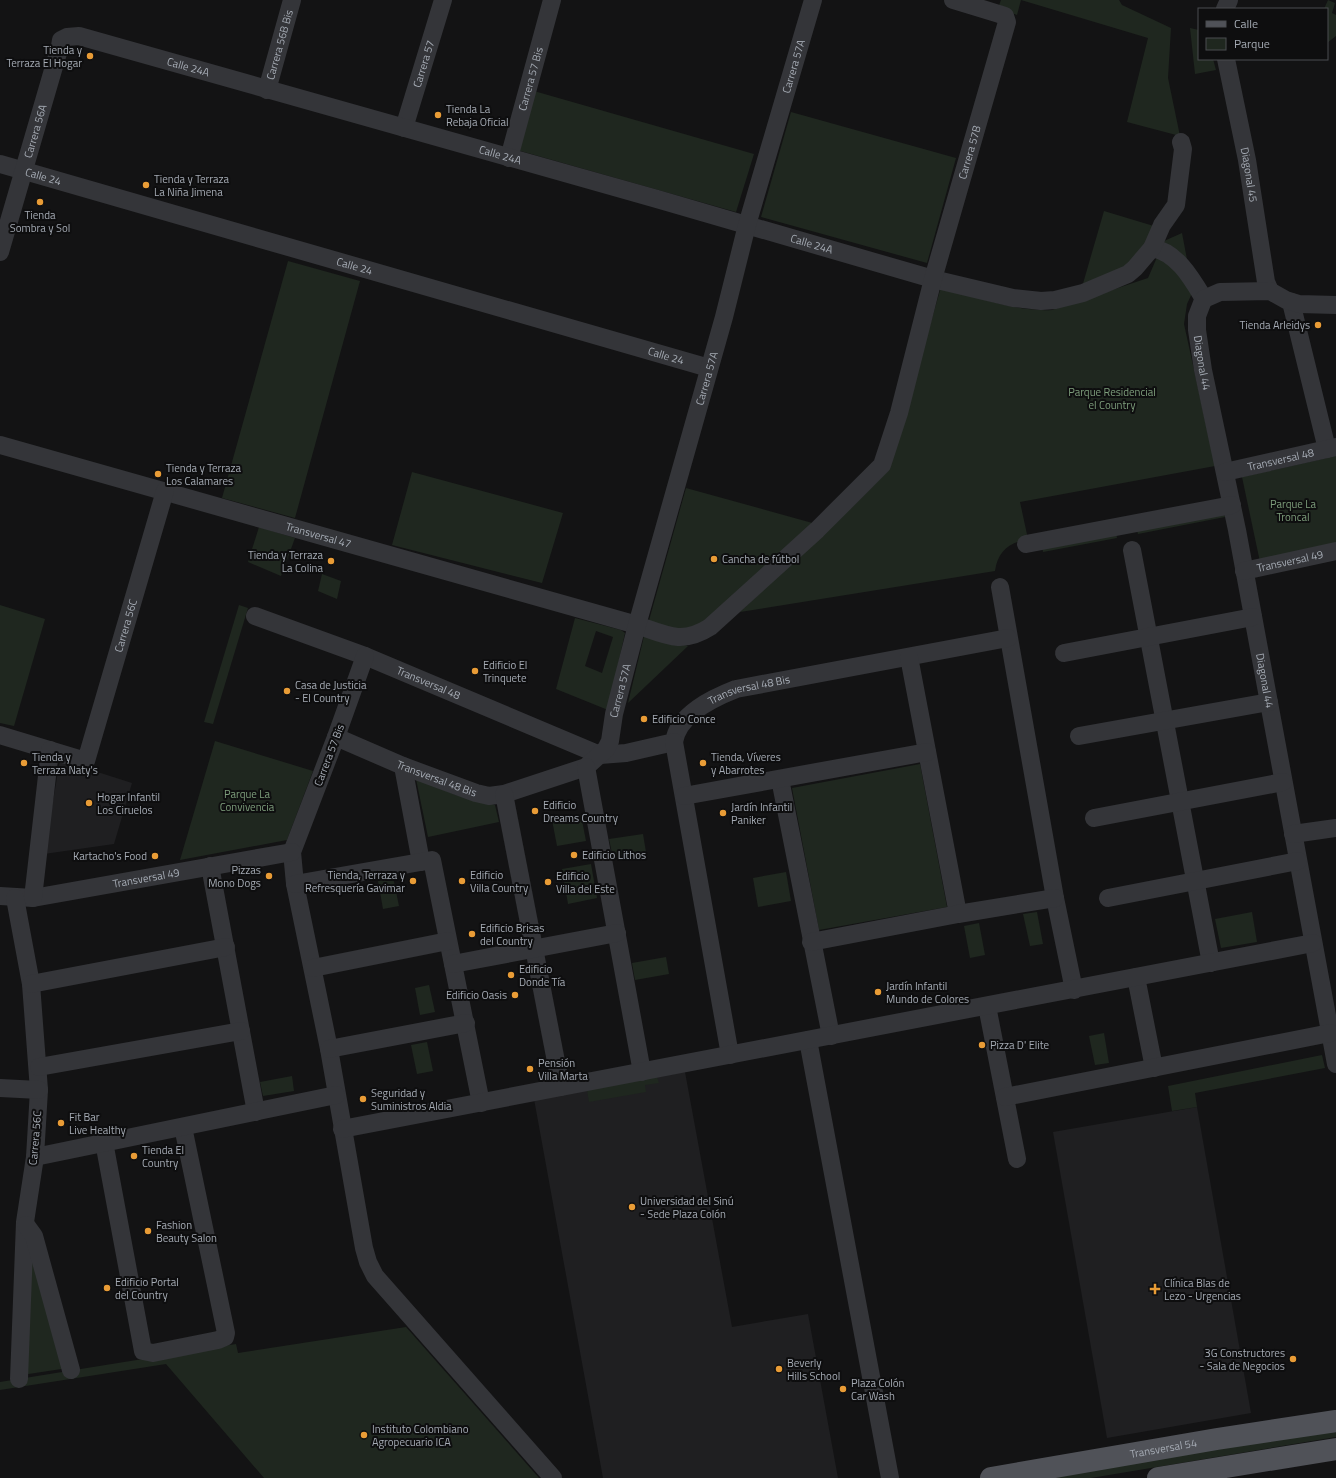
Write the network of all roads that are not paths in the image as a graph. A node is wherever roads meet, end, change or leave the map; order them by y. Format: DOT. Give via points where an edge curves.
graph roads {
  1 [pos="292,0"];
  2 [pos="443,0"];
  3 [pos="552,0"];
  4 [pos="813,0"];
  5 [pos="953,0"];
  6 [pos="993,6"];
  7 [pos="67,37"];
  8 [pos="1226,60"];
  9 [pos="267,90"];
  10 [pos="404,128"];
  11 [pos="1181,142"];
  12 [pos="510,158"];
  13 [pos="0,164"];
  14 [pos="23,170"];
  15 [pos="747,226"];
  16 [pos="1152,248"];
  17 [pos="0,252"];
  18 [pos="933,280"];
  19 [pos="1270,291"];
  20 [pos="1204,299"];
  21 [pos="1291,302"];
  22 [pos="1336,305"];
  23 [pos="709,368"];
  24 [pos="0,445"];
  25 [pos="1331,448"];
  26 [pos="1225,472"];
  27 [pos="165,491"];
  28 [pos="1232,506"];
  29 [pos="1026,544"];
  30 [pos="1132,550"];
  31 [pos="1336,551"];
  32 [pos="1244,571"];
  33 [pos="1000,587"];
  34 [pos="255,616"];
  35 [pos="1253,617"];
  36 [pos="637,625"];
  37 [pos="1149,637"];
  38 [pos="1008,638"];
  39 [pos="1064,653"];
  40 [pos="365,656"];
  41 [pos="909,657"];
  42 [pos="1269,702"];
  43 [pos="1165,721"];
  44 [pos="0,734"];
  45 [pos="1079,736"];
  46 [pos="336,737"];
  47 [pos="674,742"];
  48 [pos="50,750"];
  49 [pos="927,752"];
  50 [pos="600,755"];
  51 [pos="403,766"];
  52 [pos="586,767"];
  53 [pos="780,779"];
  54 [pos="1283,782"];
  55 [pos="504,794"];
  56 [pos="684,796"];
  57 [pos="1180,800"];
  58 [pos="1094,818"];
  59 [pos="1336,828"];
  60 [pos="1293,834"];
  61 [pos="292,852"];
  62 [pos="421,862"];
  63 [pos="1298,862"];
  64 [pos="210,866"];
  65 [pos="1196,882"];
  66 [pos="295,884"];
  67 [pos="8,897"];
  68 [pos="33,898"];
  69 [pos="1055,898"];
  70 [pos="1108,898"];
  71 [pos="958,914"];
  72 [pos="617,933"];
  73 [pos="448,941"];
  74 [pos="811,942"];
  75 [pos="1314,943"];
  76 [pos="226,948"];
  77 [pos="533,948"];
  78 [pos="1211,963"];
  79 [pos="452,964"];
  80 [pos="313,968"];
  81 [pos="1136,977"];
  82 [pos="31,984"];
  83 [pos="1074,990"];
  84 [pos="987,1006"];
  85 [pos="466,1023"];
  86 [pos="241,1031"];
  87 [pos="1330,1033"];
  88 [pos="831,1036"];
  89 [pos="808,1040"];
  90 [pos="329,1049"];
  91 [pos="730,1055"];
  92 [pos="1336,1064"];
  93 [pos="39,1067"];
  94 [pos="1154,1068"];
  95 [pos="642,1072"];
  96 [pos="0,1088"];
  97 [pos="561,1088"];
  98 [pos="39,1090"];
  99 [pos="336,1095"];
  100 [pos="1005,1097"];
  101 [pos="481,1103"];
  102 [pos="256,1112"];
  103 [pos="183,1127"];
  104 [pos="342,1129"];
  105 [pos="104,1142"];
  106 [pos="35,1157"];
  107 [pos="1017,1159"];
  108 [pos="25,1222"];
  109 [pos="71,1370"];
  110 [pos="19,1379"];
  111 [pos="1336,1421"];
  112 [pos="1336,1449"];
  113 [pos="552,1478"];
  114 [pos="890,1478"];
  115 [pos="992,1478"];
  116 [pos="1158,1478"];
  1 -- 9 [label="street, Carrera 56B Bis"];
  2 -- 10 [label="street, Carrera 57"];
  3 -- 12 [label="street, Carrera 57 Bis"];
  4 -- 15 [label="street, Carrera 57A"];
  5 -- 6 [label="street"];
  6 -- 18 [label="street, Carrera 57B" via="1005,16 1007,25"];
  7 -- 9 [label="street, Calle 24A" via="79,36"];
  7 -- 14 [label="street, Carrera 56A" via="61,40"];
  8 -- 19 [label="street, Diagonal 45" via="1247,160 1266,282"];
  9 -- 10 [label="street, Calle 24A"];
  10 -- 12 [label="street, Calle 24A"];
  11 -- 16 [label="street, Calle 24A" via="1183,149 1176,205"];
  12 -- 15 [label="street, Calle 24A"];
  13 -- 14 [label="street, Calle 24"];
  14 -- 17 [label="street, Carrera 56A"];
  14 -- 23 [label="street, Calle 24"];
  15 -- 18 [label="street, Calle 24A"];
  15 -- 23 [label="street, Carrera 57A"];
  16 -- 18 [label="street, Calle 24A" via="1128,274 1083,293 1055,300 1013,298"];
  16 -- 20 [label="street" via="1164,252 1179,263"];
  18 -- 36 [label="street, Carrera 57B" via="899,413 882,465 817,530 706,630 691,637 679,638"];
  19 -- 20 [label="street" via="1225,291"];
  19 -- 21 [label="street"];
  20 -- 26 [label="street, Diagonal 44" via="1197,316 1197,336"];
  21 -- 22 [label="street" via="1315,306"];
  21 -- 25 [label="street"];
  23 -- 36 [label="street, Carrera 57A"];
  24 -- 27 [label="street, Transversal 47"];
  25 -- 26 [label="street, Transversal 48"];
  26 -- 28 [label="street, Diagonal 44"];
  27 -- 36 [label="street, Transversal 47"];
  27 -- 48 [label="street, Carrera 56C" via="86,761"];
  28 -- 29 [label="street"];
  28 -- 32 [label="street, Diagonal 44"];
  30 -- 37 [label="street"];
  31 -- 32 [label="street, Transversal 49"];
  32 -- 35 [label="street, Diagonal 44"];
  33 -- 38 [label="street"];
  34 -- 40 [label="street, Transversal 48"];
  35 -- 37 [label="street"];
  35 -- 42 [label="street, Diagonal 44"];
  36 -- 50 [label="street, Carrera 57A" via="614,714 610,741"];
  37 -- 39 [label="street"];
  37 -- 43 [label="street"];
  38 -- 41 [label="street, Transversal 48 Bis"];
  38 -- 69 [label="street"];
  40 -- 46 [label="street, Carrera 57 Bis"];
  40 -- 50 [label="street, Transversal 48"];
  41 -- 47 [label="street, Transversal 48 Bis" via="736,689 710,701 689,717 675,734"];
  41 -- 49 [label="street"];
  42 -- 43 [label="street"];
  42 -- 54 [label="street, Diagonal 44"];
  43 -- 45 [label="street"];
  43 -- 57 [label="street"];
  44 -- 48 [label="street"];
  46 -- 51 [label="street, Transversal 48 Bis"];
  46 -- 61 [label="street, Carrera 57 Bis"];
  47 -- 50 [label="street" via="626,754"];
  47 -- 56 [label="street"];
  48 -- 68 [label="street"];
  49 -- 53 [label="street"];
  49 -- 71 [label="street"];
  50 -- 52 [label="street, Transversal 48 Bis"];
  51 -- 55 [label="street, Transversal 48 Bis" via="476,793 489,796"];
  51 -- 62 [label="street"];
  52 -- 55 [label="street, Transversal 48 Bis"];
  52 -- 72 [label="street"];
  53 -- 56 [label="street"];
  53 -- 74 [label="street"];
  54 -- 57 [label="street"];
  54 -- 60 [label="street, Diagonal 44"];
  55 -- 77 [label="street"];
  56 -- 91 [label="street"];
  57 -- 58 [label="street"];
  57 -- 65 [label="street"];
  59 -- 60 [label="street"];
  60 -- 63 [label="street, Diagonal 44"];
  61 -- 64 [label="street, Transversal 49"];
  61 -- 66 [label="street"];
  62 -- 66 [label="street"];
  62 -- 73 [label="street" via="432,860"];
  63 -- 65 [label="street"];
  63 -- 75 [label="street, Diagonal 44"];
  64 -- 68 [label="street, Transversal 49"];
  64 -- 76 [label="street"];
  65 -- 70 [label="street"];
  65 -- 78 [label="street"];
  66 -- 80 [label="street"];
  67 -- 68 [label="street, Transversal 49"];
  67 -- 82 [label="street, Carrera 56C"];
  69 -- 71 [label="street"];
  69 -- 83 [label="street"];
  71 -- 74 [label="street"];
  72 -- 77 [label="street"];
  72 -- 95 [label="street"];
  73 -- 79 [label="street"];
  73 -- 80 [label="street"];
  74 -- 88 [label="street"];
  75 -- 78 [label="street"];
  75 -- 87 [label="street, Diagonal 44"];
  76 -- 82 [label="street"];
  76 -- 86 [label="street"];
  77 -- 79 [label="street"];
  77 -- 97 [label="street"];
  78 -- 81 [label="street"];
  79 -- 85 [label="street"];
  80 -- 90 [label="street"];
  81 -- 83 [label="street"];
  81 -- 94 [label="street"];
  82 -- 93 [label="street, Carrera 56C"];
  83 -- 84 [label="street"];
  84 -- 88 [label="street"];
  84 -- 100 [label="street"];
  85 -- 90 [label="street"];
  85 -- 101 [label="street"];
  86 -- 93 [label="street"];
  86 -- 102 [label="street"];
  87 -- 92 [label="street, Diagonal 44"];
  87 -- 94 [label="street"];
  88 -- 89 [label="street"];
  89 -- 91 [label="street"];
  89 -- 114 [label="street"];
  90 -- 99 [label="street"];
  91 -- 95 [label="street"];
  93 -- 98 [label="street, Carrera 56C"];
  94 -- 100 [label="street"];
  95 -- 97 [label="street"];
  96 -- 98 [label="street"];
  97 -- 101 [label="street"];
  98 -- 106 [label="street, Carrera 56C"];
  99 -- 102 [label="street"];
  99 -- 104 [label="street"];
  100 -- 107 [label="street"];
  101 -- 104 [label="street"];
  102 -- 103 [label="street"];
  103 -- 105 [label="street"];
  103 -- 105 [label="street" via="226,1333 225,1337 218,1340 153,1353 143,1351"];
  104 -- 113 [label="street" via="364,1248 375,1276"];
  105 -- 106 [label="street"];
  106 -- 108 [label="street, Carrera 56C"];
  108 -- 109 [label="street" via="34,1236"];
  108 -- 110 [label="street, Carrera 56C"];
  111 -- 115 [label="main road, Transversal 54"];
  112 -- 116 [label="main road"];
}
